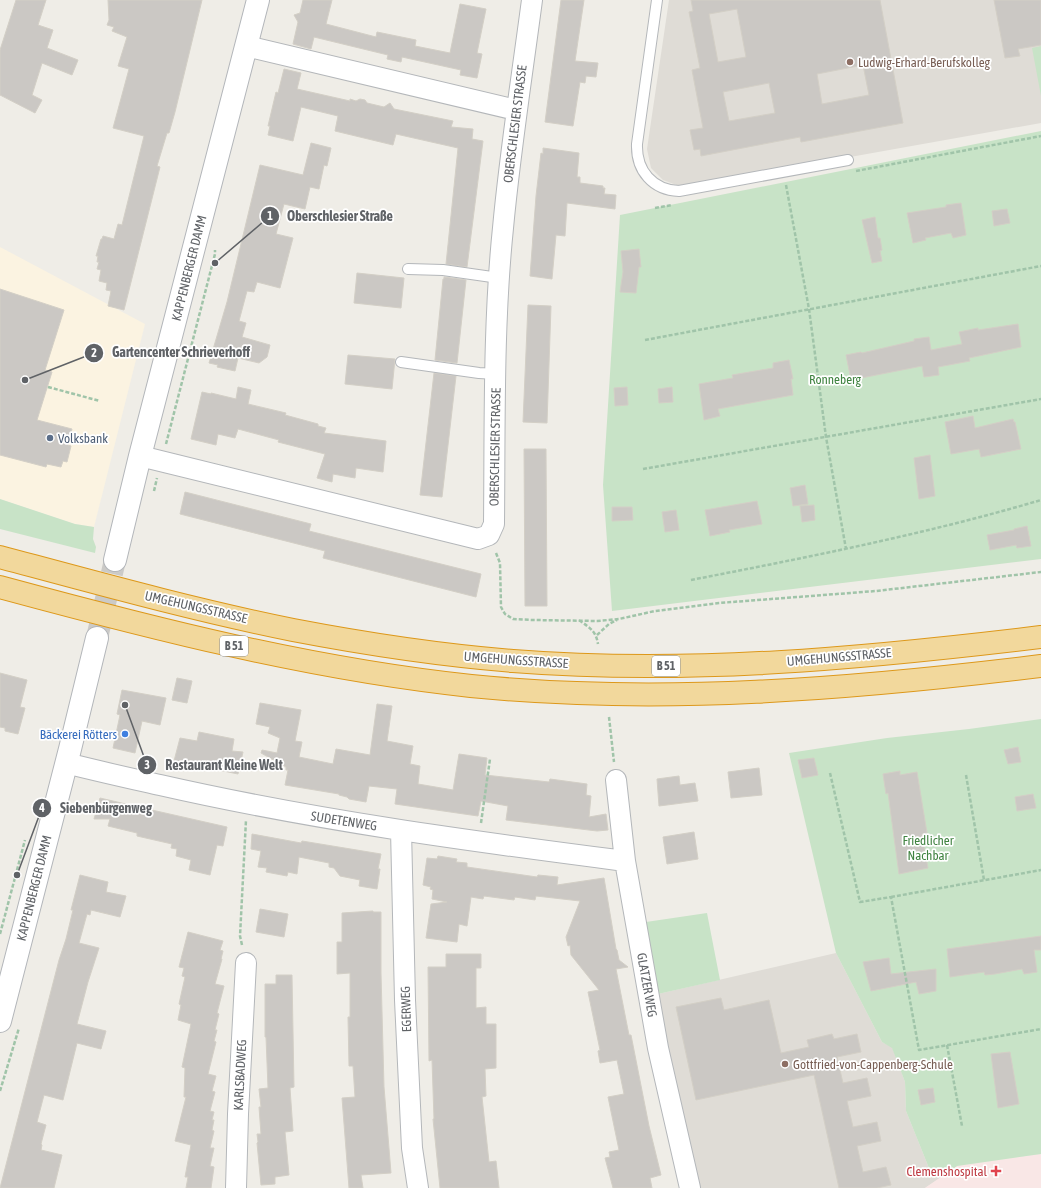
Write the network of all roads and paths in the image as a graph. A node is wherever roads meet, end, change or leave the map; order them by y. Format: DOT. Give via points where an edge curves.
graph roads {
  1 [pos="258,0"];
  2 [pos="532,0"];
  3 [pos="657,0"];
  4 [pos="246,46"];
  5 [pos="516,110"];
  6 [pos="848,160"];
  7 [pos="786,184"];
  8 [pos="1041,266"];
  9 [pos="408,269"];
  10 [pos="499,278"];
  11 [pos="809,309"];
  12 [pos="645,340"];
  13 [pos="401,362"];
  14 [pos="496,374"];
  15 [pos="48,387"];
  16 [pos="1041,399"];
  17 [pos="100,401"];
  18 [pos="826,437"];
  19 [pos="140,456"];
  20 [pos="643,469"];
  21 [pos="1041,500"];
  22 [pos="489,535"];
  23 [pos="846,549"];
  24 [pos="0,557"];
  25 [pos="115,560"];
  26 [pos="1041,572"];
  27 [pos="691,580"];
  28 [pos="0,587"];
  29 [pos="0,593"];
  30 [pos="48,600"];
  31 [pos="619,619"];
  32 [pos="579,620"];
  33 [pos="597,635"];
  34 [pos="1041,637"];
  35 [pos="97,638"];
  36 [pos="598,644"];
  37 [pos="1041,666"];
  38 [pos="609,717"];
  39 [pos="490,759"];
  40 [pos="66,763"];
  41 [pos="830,773"];
  42 [pos="966,775"];
  43 [pos="616,780"];
  44 [pos="247,804"];
  45 [pos="401,830"];
  46 [pos="478,842"];
  47 [pos="625,861"];
  48 [pos="1041,870"];
  49 [pos="984,880"];
  50 [pos="890,897"];
  51 [pos="246,963"];
  52 [pos="6,1019"];
  53 [pos="1041,1029"];
  54 [pos="947,1045"];
  55 [pos="0,1091"];
  56 [pos="962,1126"];
  57 [pos="236,1188"];
  58 [pos="418,1188"];
  59 [pos="690,1188"];
  1 -- 4 [label="main road, KAPPENBERGER DAMM"];
  2 -- 5 [label="street, OBERSCHLESIER STRASSE"];
  3 -- 6 [label="lane" via="636,153 638,163 648,178 663,189 679,191"];
  4 -- 5 [label="street"];
  4 -- 19 [label="main road, KAPPENBERGER DAMM"];
  5 -- 10 [label="street, OBERSCHLESIER STRASSE"];
  7 -- 11 [label="path"];
  8 -- 11 [label="path"];
  9 -- 10 [label="lane" via="443,270"];
  10 -- 14 [label="street, OBERSCHLESIER STRASSE"];
  11 -- 12 [label="path"];
  11 -- 18 [label="path"];
  13 -- 14 [label="lane"];
  14 -- 22 [label="street, OBERSCHLESIER STRASSE" via="494,524"];
  15 -- 17 [label="path"];
  16 -- 18 [label="path"];
  18 -- 20 [label="path"];
  18 -- 23 [label="path"];
  19 -- 22 [label="street" via="478,539"];
  19 -- 25 [label="main road, KAPPENBERGER DAMM"];
  21 -- 23 [label="path" via="939,528"];
  22 -- 32 [label="path" via="500,563 501,607 505,614 513,619"];
  23 -- 27 [label="path"];
  24 -- 34 [label="highway, UMGEHUNGSSTRASSE / B 51" via="175,603 291,629 420,651 514,661 646,666 744,665 873,655"];
  26 -- 31 [label="path" via="876,591 719,603"];
  28 -- 30 [label="highway, B 51"];
  29 -- 30 [label="highway"];
  30 -- 37 [label="highway, B 51" via="215,642 346,669 472,686 551,692 644,695 745,693 880,683"];
  31 -- 32 [label="path"];
  31 -- 33 [label="path"];
  32 -- 33 [label="path"];
  33 -- 36 [label="path"];
  35 -- 40 [label="main road, KAPPENBERGER DAMM"];
  38 -- 43 [label="path"];
  39 -- 46 [label="path"];
  40 -- 44 [label="street, SUDETENWEG"];
  40 -- 52 [label="main road, KAPPENBERGER DAMM"];
  41 -- 50 [label="path" via="860,902"];
  42 -- 49 [label="path"];
  43 -- 47 [label="street, GLATZER WEG"];
  44 -- 45 [label="street, SUDETENWEG"];
  44 -- 51 [label="path" via="240,936"];
  45 -- 46 [label="street, SUDETENWEG"];
  45 -- 58 [label="street, EGERWEG" via="412,1148"];
  46 -- 47 [label="street, SUDETENWEG"];
  47 -- 59 [label="street, GLATZER WEG" via="658,1048"];
  48 -- 49 [label="path"];
  49 -- 50 [label="path"];
  50 -- 54 [label="path" via="919,1050"];
  51 -- 57 [label="street, KARLSBADWEG"];
  52 -- 55 [label="path"];
  53 -- 54 [label="path"];
  54 -- 56 [label="path"];
}
